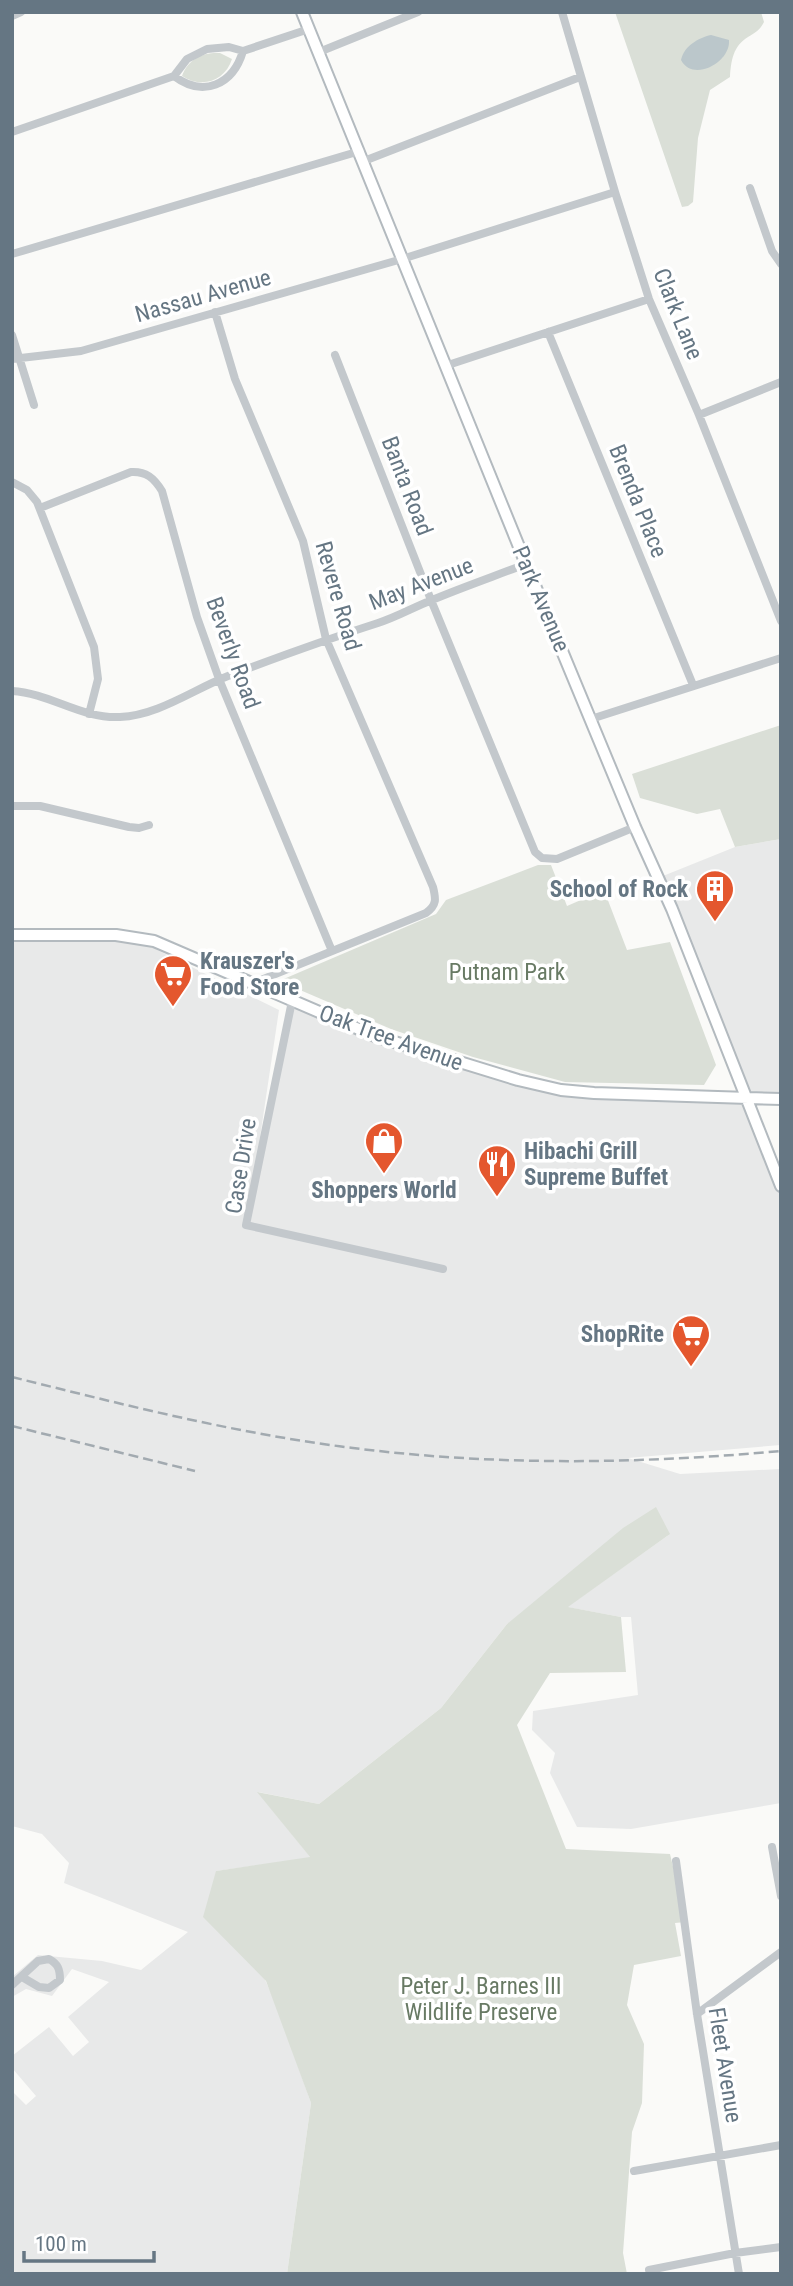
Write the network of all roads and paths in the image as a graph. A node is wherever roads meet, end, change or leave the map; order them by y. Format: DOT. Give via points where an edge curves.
graph roads {
  1 [pos="21,12"];
  2 [pos="302,12"];
  3 [pos="418,12"];
  4 [pos="562,12"];
  5 [pos="12,16"];
  6 [pos="309,29"];
  7 [pos="243,51"];
  8 [pos="319,52"];
  9 [pos="173,76"];
  10 [pos="580,77"];
  11 [pos="12,132"];
  12 [pos="362,156"];
  13 [pos="750,188"];
  14 [pos="615,192"];
  15 [pos="12,254"];
  16 [pos="402,259"];
  17 [pos="781,264"];
  18 [pos="649,299"];
  19 [pos="215,312"];
  20 [pos="548,332"];
  21 [pos="12,335"];
  22 [pos="335,355"];
  23 [pos="16,358"];
  24 [pos="445,366"];
  25 [pos="781,382"];
  26 [pos="34,405"];
  27 [pos="699,415"];
  28 [pos="12,482"];
  29 [pos="40,508"];
  30 [pos="526,564"];
  31 [pos="431,600"];
  32 [pos="781,621"];
  33 [pos="326,639"];
  34 [pos="781,658"];
  35 [pos="219,680"];
  36 [pos="693,685"];
  37 [pos="12,691"];
  38 [pos="89,714"];
  39 [pos="591,719"];
  40 [pos="12,806"];
  41 [pos="149,825"];
  42 [pos="635,827"];
  43 [pos="12,934"];
  44 [pos="332,951"];
  45 [pos="251,984"];
  46 [pos="292,1001"];
  47 [pos="746,1099"];
  48 [pos="781,1099"];
  49 [pos="781,1185"];
  50 [pos="443,1269"];
  51 [pos="772,1847"];
  52 [pos="676,1861"];
  53 [pos="781,1896"];
  54 [pos="781,1952"];
  55 [pos="22,1977"];
  56 [pos="12,1985"];
  57 [pos="697,2014"];
  58 [pos="781,2145"];
  59 [pos="720,2155"];
  60 [pos="634,2171"];
  61 [pos="781,2247"];
  62 [pos="735,2253"];
  63 [pos="649,2270"];
  64 [pos="739,2274"];
  1 -- 5 [label="street"];
  2 -- 6 [label="main road, Park Avenue"];
  3 -- 8 [label="street"];
  4 -- 10 [label="street, Clark Lane"];
  6 -- 7 [label="street"];
  6 -- 8 [label="main road, Park Avenue"];
  7 -- 9 [label="street" via="201,50"];
  7 -- 9 [label="street" via="236,70 215,85 189,85"];
  8 -- 12 [label="main road, Park Avenue"];
  9 -- 11 [label="street"];
  10 -- 12 [label="street"];
  10 -- 14 [label="street, Clark Lane"];
  12 -- 15 [label="street"];
  12 -- 16 [label="main road, Park Avenue"];
  13 -- 17 [label="street" via="768,243"];
  14 -- 16 [label="street, Nassau Avenue"];
  14 -- 18 [label="street, Clark Lane"];
  16 -- 19 [label="street, Nassau Avenue"];
  16 -- 24 [label="main road, Park Avenue"];
  18 -- 20 [label="street"];
  18 -- 27 [label="street, Clark Lane"];
  19 -- 23 [label="street, Nassau Avenue" via="81,351"];
  19 -- 33 [label="street, Revere Road" via="235,379 303,541"];
  20 -- 24 [label="street"];
  20 -- 36 [label="street, Brenda Place"];
  21 -- 23 [label="street"];
  22 -- 31 [label="street, Banta Road"];
  23 -- 26 [label="street"];
  24 -- 30 [label="main road, Park Avenue"];
  25 -- 27 [label="street"];
  27 -- 32 [label="street, Clark Lane"];
  28 -- 29 [label="street" via="27,491"];
  29 -- 35 [label="street, Beverly Road" via="131,472 157,482"];
  29 -- 38 [label="street" via="94,647 98,679"];
  30 -- 31 [label="street, May Avenue"];
  30 -- 39 [label="main road, Park Avenue"];
  31 -- 33 [label="street, May Avenue"];
  31 -- 42 [label="street, Banta Road" via="535,852 542,858 557,859"];
  33 -- 35 [label="street, May Avenue"];
  33 -- 44 [label="street, Revere Road" via="433,887 435,904 426,913"];
  34 -- 36 [label="street"];
  35 -- 38 [label="street, May Avenue" via="141,714"];
  35 -- 44 [label="street, Beverly Road"];
  36 -- 39 [label="street"];
  37 -- 38 [label="street, May Avenue"];
  39 -- 42 [label="main road, Park Avenue"];
  40 -- 41 [label="street" via="40,806 129,827"];
  42 -- 47 [label="main road, Park Avenue"];
  43 -- 45 [label="main road, Oak Tree Avenue" via="142,938"];
  44 -- 45 [label="street"];
  45 -- 46 [label="main road, Oak Tree Avenue"];
  46 -- 47 [label="main road, Oak Tree Avenue" via="398,1044 548,1087"];
  46 -- 50 [label="street, Case Drive" via="246,1225"];
  47 -- 48 [label="main road, Oak Tree Avenue"];
  47 -- 49 [label="main road, Park Avenue"];
  51 -- 53 [label="street"];
  52 -- 57 [label="street, Fleet Avenue"];
  54 -- 57 [label="street"];
  55 -- 55 [label="street" via="38,1961 49,1959 60,1971 60,1979 49,1988"];
  55 -- 56 [label="street"];
  57 -- 59 [label="street, Fleet Avenue"];
  58 -- 59 [label="street"];
  59 -- 60 [label="street"];
  59 -- 62 [label="street, Fleet Avenue"];
  61 -- 62 [label="street"];
  62 -- 63 [label="street"];
  62 -- 64 [label="street, Fleet Avenue"];
}
